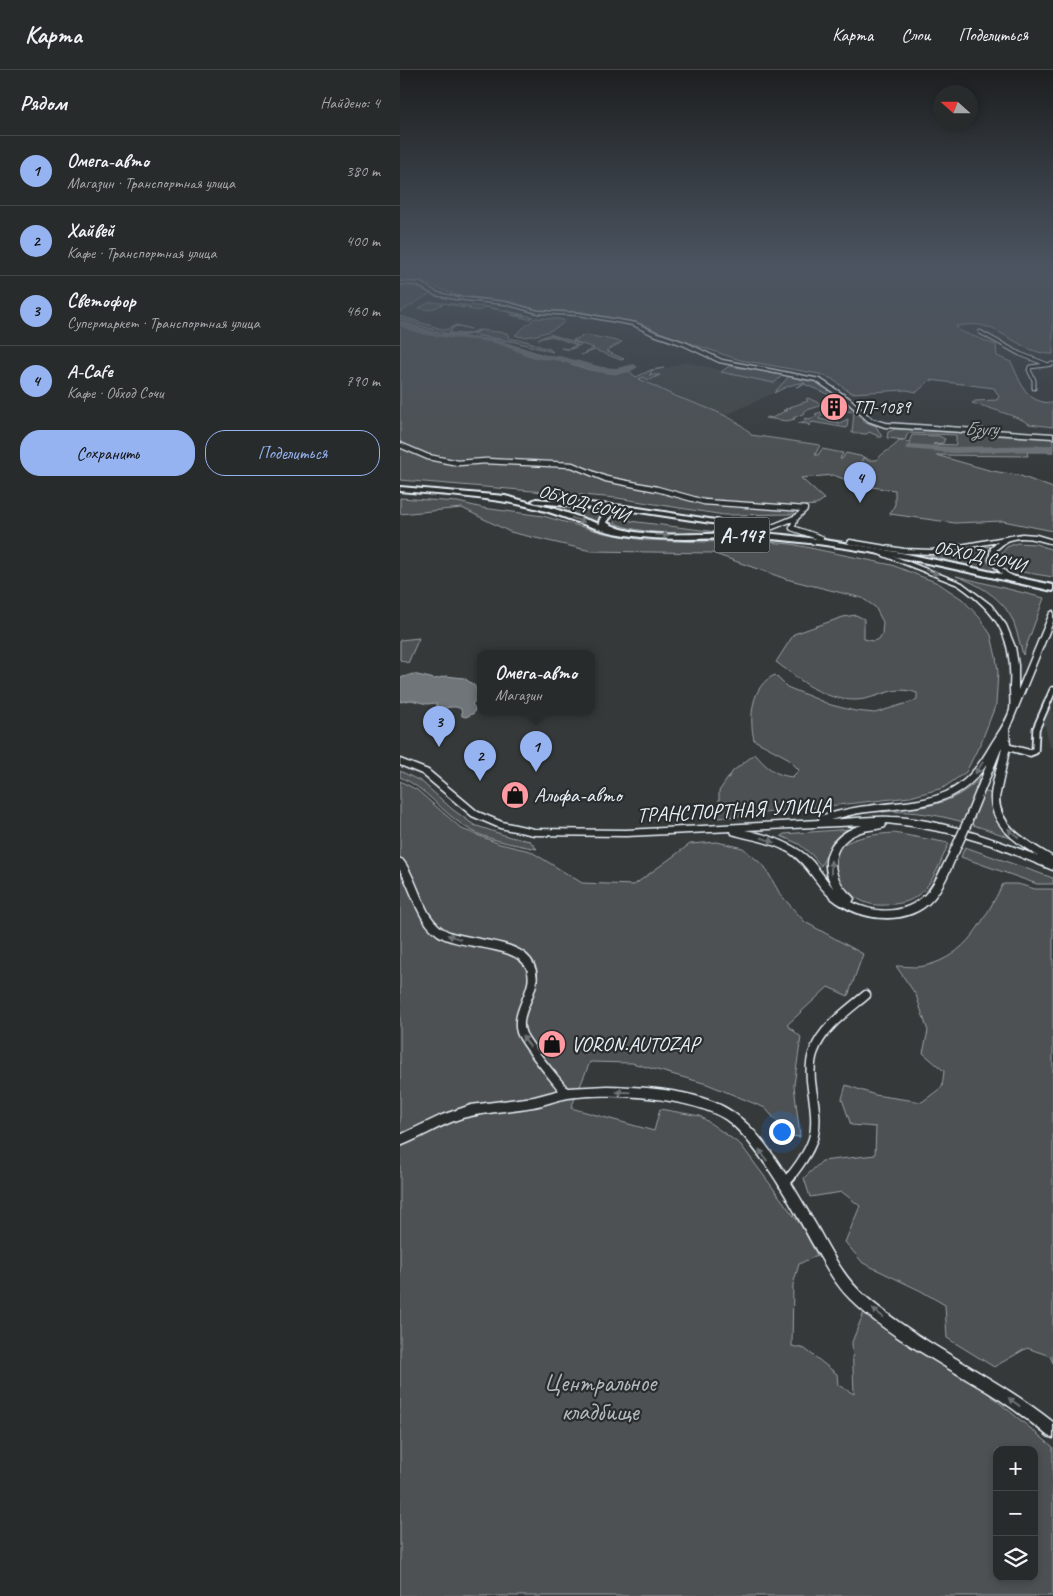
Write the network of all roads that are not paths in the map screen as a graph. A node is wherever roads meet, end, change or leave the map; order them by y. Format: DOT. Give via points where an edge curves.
graph roads {
  1 [pos="659,335"];
  2 [pos="987,335"];
  3 [pos="1046,364"];
  4 [pos="1053,364"];
  5 [pos="1034,388"];
  6 [pos="1053,436"];
  7 [pos="400,445"];
  8 [pos="400,489"];
  9 [pos="498,498"];
  10 [pos="674,517"];
  11 [pos="797,517"];
  12 [pos="614,530"];
  13 [pos="765,530"];
  14 [pos="1012,537"];
  15 [pos="821,538"];
  16 [pos="850,542"];
  17 [pos="1053,542"];
  18 [pos="870,549"];
  19 [pos="1018,581"];
  20 [pos="1053,588"];
  21 [pos="1053,613"];
  22 [pos="1053,690"];
  23 [pos="1014,709"];
  24 [pos="1005,728"];
  25 [pos="1007,747"];
  26 [pos="400,762"];
  27 [pos="922,823"];
  28 [pos="787,825"];
  29 [pos="720,830"];
  30 [pos="1053,861"];
  31 [pos="402,865"];
  32 [pos="1053,866"];
  33 [pos="890,915"];
  34 [pos="866,996"];
  35 [pos="566,1094"];
  36 [pos="400,1141"];
  37 [pos="784,1184"];
  38 [pos="1053,1431"];
  1 -- 6 [label="street" via="721,361 813,378 828,384 870,420 885,425"];
  2 -- 3 [label="street" via="1016,353"];
  3 -- 4 [label="street"];
  3 -- 5 [label="street" via="1030,367"];
  7 -- 11 [label="street" via="448,462 567,464 606,479 704,502 804,509"];
  8 -- 9 [label="highway, ОБХОД СОЧИ / А-147"];
  9 -- 10 [label="highway, ОБХОД СОЧИ / А-147" via="625,508"];
  9 -- 12 [label="highway, ОБХОД СОЧИ / А-147, one-way"];
  10 -- 12 [label="highway, А-147" via="615,512 606,515 602,523"];
  10 -- 13 [label="highway, ОБХОД СОЧИ / А-147"];
  11 -- 13 [label="street"];
  11 -- 15 [label="street" via="792,528"];
  12 -- 18 [label="highway, ОБХОД СОЧИ / А-147, one-way" via="660,535 756,535"];
  13 -- 15 [label="highway, ОБХОД СОЧИ / А-147"];
  14 -- 16 [label="main road, А-147" via="932,552"];
  14 -- 17 [label="main road, А-147" via="1036,537"];
  14 -- 19 [label="main road, А-147" via="994,548 991,557 995,566"];
  15 -- 16 [label="highway, ОБХОД СОЧИ / А-147"];
  16 -- 18 [label="highway, ОБХОД СОЧИ / А-147"];
  18 -- 19 [label="highway, ОБХОД СОЧИ / А-147"];
  18 -- 23 [label="main road, А-147, one-way" via="960,584 996,613 1010,643 1014,661"];
  19 -- 20 [label="highway, ОБХОД СОЧИ / А-147"];
  21 -- 23 [label="street, А-147"];
  22 -- 25 [label="street" via="1036,729 1035,751 1030,753"];
  23 -- 24 [label="main road, А-147"];
  24 -- 25 [label="main road"];
  24 -- 28 [label="main road, one-way" via="974,776 949,794 926,803 866,809"];
  24 -- 33 [label="main road, bridge" via="954,852 928,898 912,910"];
  30 -- 25 [label="main road, one-way" via="1012,832 997,815 995,793"];
  26 -- 29 [label="main road, ТРАНСПОРТНАЯ УЛИЦА" via="424,772 475,814 515,829 583,833"];
  27 -- 28 [label="main road, ТРАНСПОРТНАЯ УЛИЦА" via="869,820"];
  27 -- 32 [label="main road, ТРАНСПОРТНАЯ УЛИЦА" via="986,840"];
  33 -- 27 [label="main road, one-way" via="863,907 842,894 830,873 833,853 843,838 858,829"];
  28 -- 29 [label="main road, ТРАНСПОРТНАЯ УЛИЦА"];
  29 -- 33 [label="main road, one-way" via="783,846 800,856 843,902 863,911"];
  35 -- 31 [label="street, one-way" via="518,1026 529,990 531,967 518,955 448,936 433,926 424,916 417,892"];
  34 -- 37 [label="street" via="839,1019 814,1051 810,1064 817,1119 814,1141"];
  35 -- 36 [label="main road" via="460,1113"];
  37 -- 35 [label="street, one-way" via="742,1126 734,1118 713,1108 686,1099 645,1092"];
  38 -- 37 [label="street, one-way" via="859,1299 835,1270"];
}
